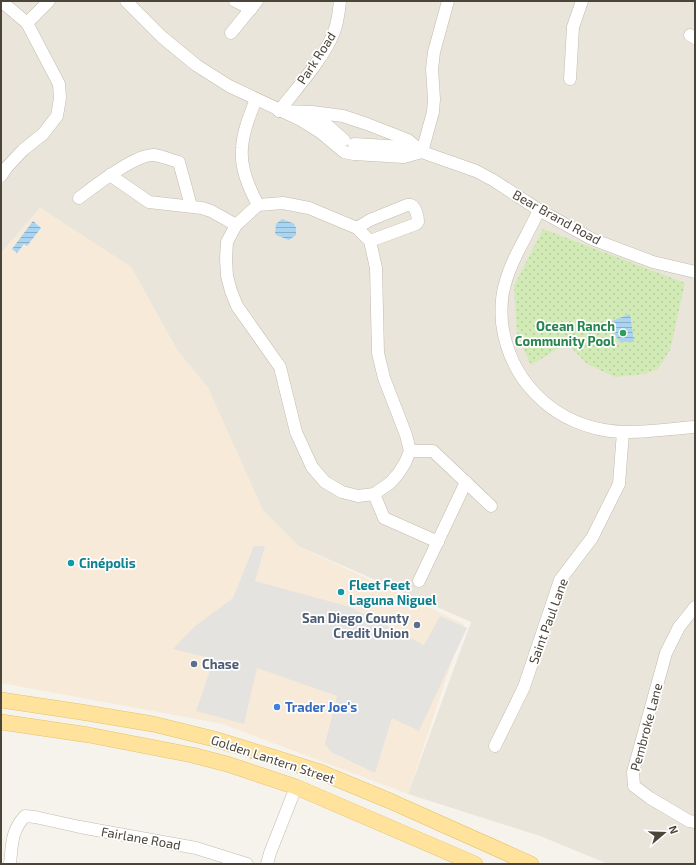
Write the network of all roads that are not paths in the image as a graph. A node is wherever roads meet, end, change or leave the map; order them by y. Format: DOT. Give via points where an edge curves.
graph roads {
  1 [pos="1,1"];
  2 [pos="49,1"];
  3 [pos="126,1"];
  4 [pos="235,1"];
  5 [pos="340,1"];
  6 [pos="448,1"];
  7 [pos="582,1"];
  8 [pos="254,5"];
  9 [pos="27,23"];
  10 [pos="232,33"];
  11 [pos="570,79"];
  12 [pos="256,99"];
  13 [pos="279,111"];
  14 [pos="298,119"];
  15 [pos="367,124"];
  16 [pos="356,145"];
  17 [pos="422,152"];
  18 [pos="110,175"];
  19 [pos="1,176"];
  20 [pos="78,198"];
  21 [pos="258,205"];
  22 [pos="191,206"];
  23 [pos="539,210"];
  24 [pos="236,225"];
  25 [pos="357,228"];
  26 [pos="370,241"];
  27 [pos="695,272"];
  28 [pos="695,427"];
  29 [pos="623,432"];
  30 [pos="410,451"];
  31 [pos="466,482"];
  32 [pos="374,494"];
  33 [pos="491,506"];
  34 [pos="438,542"];
  35 [pos="420,581"];
  36 [pos="695,607"];
  37 [pos="1,700"];
  38 [pos="1,722"];
  39 [pos="495,746"];
  40 [pos="296,788"];
  41 [pos="695,822"];
  42 [pos="10,864"];
  43 [pos="247,864"];
  44 [pos="267,864"];
  45 [pos="475,864"];
  46 [pos="531,864"];
  1 -- 9 [label="street"];
  2 -- 9 [label="street"];
  3 -- 12 [label="street, Bear Brand Road" via="162,37 196,65 229,86"];
  4 -- 8 [label="street"];
  5 -- 13 [label="street, Park Road" via="334,32 326,48"];
  6 -- 17 [label="street" via="434,52 434,99"];
  7 -- 11 [label="street" via="573,27"];
  8 -- 10 [label="street"];
  9 -- 19 [label="street" via="59,84 57,116 43,134 23,150"];
  12 -- 13 [label="street, Bear Brand Road"];
  12 -- 21 [label="street" via="242,148 249,188"];
  13 -- 14 [label="street, Bear Brand Road"];
  13 -- 15 [label="street, Bear Brand Road" via="343,116"];
  14 -- 16 [label="street" via="325,123"];
  14 -- 16 [label="street, Bear Brand Road" via="348,154"];
  15 -- 16 [label="street"];
  15 -- 17 [label="street, Bear Brand Road" via="408,140"];
  16 -- 17 [label="street, Bear Brand Road" via="404,157"];
  17 -- 23 [label="street, Bear Brand Road" via="476,171"];
  18 -- 20 [label="street"];
  18 -- 22 [label="street" via="149,202"];
  18 -- 22 [label="street" via="150,155 179,162"];
  21 -- 24 [label="street"];
  21 -- 25 [label="street" via="283,203 309,208"];
  22 -- 24 [label="street" via="211,211"];
  23 -- 27 [label="street, Bear Brand Road" via="592,239 653,262"];
  23 -- 29 [label="street" via="511,263 503,289 501,315 508,353 529,387 543,402 559,413 583,424"];
  24 -- 32 [label="street" via="227,242 227,272 231,291 238,306 280,367 296,432 312,467 325,482 342,492 358,496"];
  25 -- 26 [label="street"];
  25 -- 26 [label="street" via="407,205 414,208 418,219 416,224"];
  26 -- 30 [label="street" via="376,268 378,353 384,378"];
  28 -- 29 [label="street"];
  29 -- 39 [label="street, Saint Paul Lane" via="619,484 592,538 560,580 524,687"];
  30 -- 31 [label="street" via="432,451"];
  30 -- 32 [label="street" via="398,474"];
  31 -- 33 [label="street"];
  31 -- 34 [label="street"];
  32 -- 34 [label="street" via="384,518"];
  34 -- 35 [label="street"];
  36 -- 41 [label="street, Pembroke Lane" via="679,627 666,653 633,772 634,786 682,817"];
  37 -- 46 [label="main road, Golden Lantern Street" via="154,724 282,760 320,772 390,801"];
  38 -- 40 [label="main road, Golden Lantern Street" via="89,735 192,755 227,764"];
  40 -- 44 [label="street"];
  40 -- 45 [label="main road, Golden Lantern Street"];
  42 -- 43 [label="street, Fairlane Road" via="13,835 25,816 196,848"];
}
